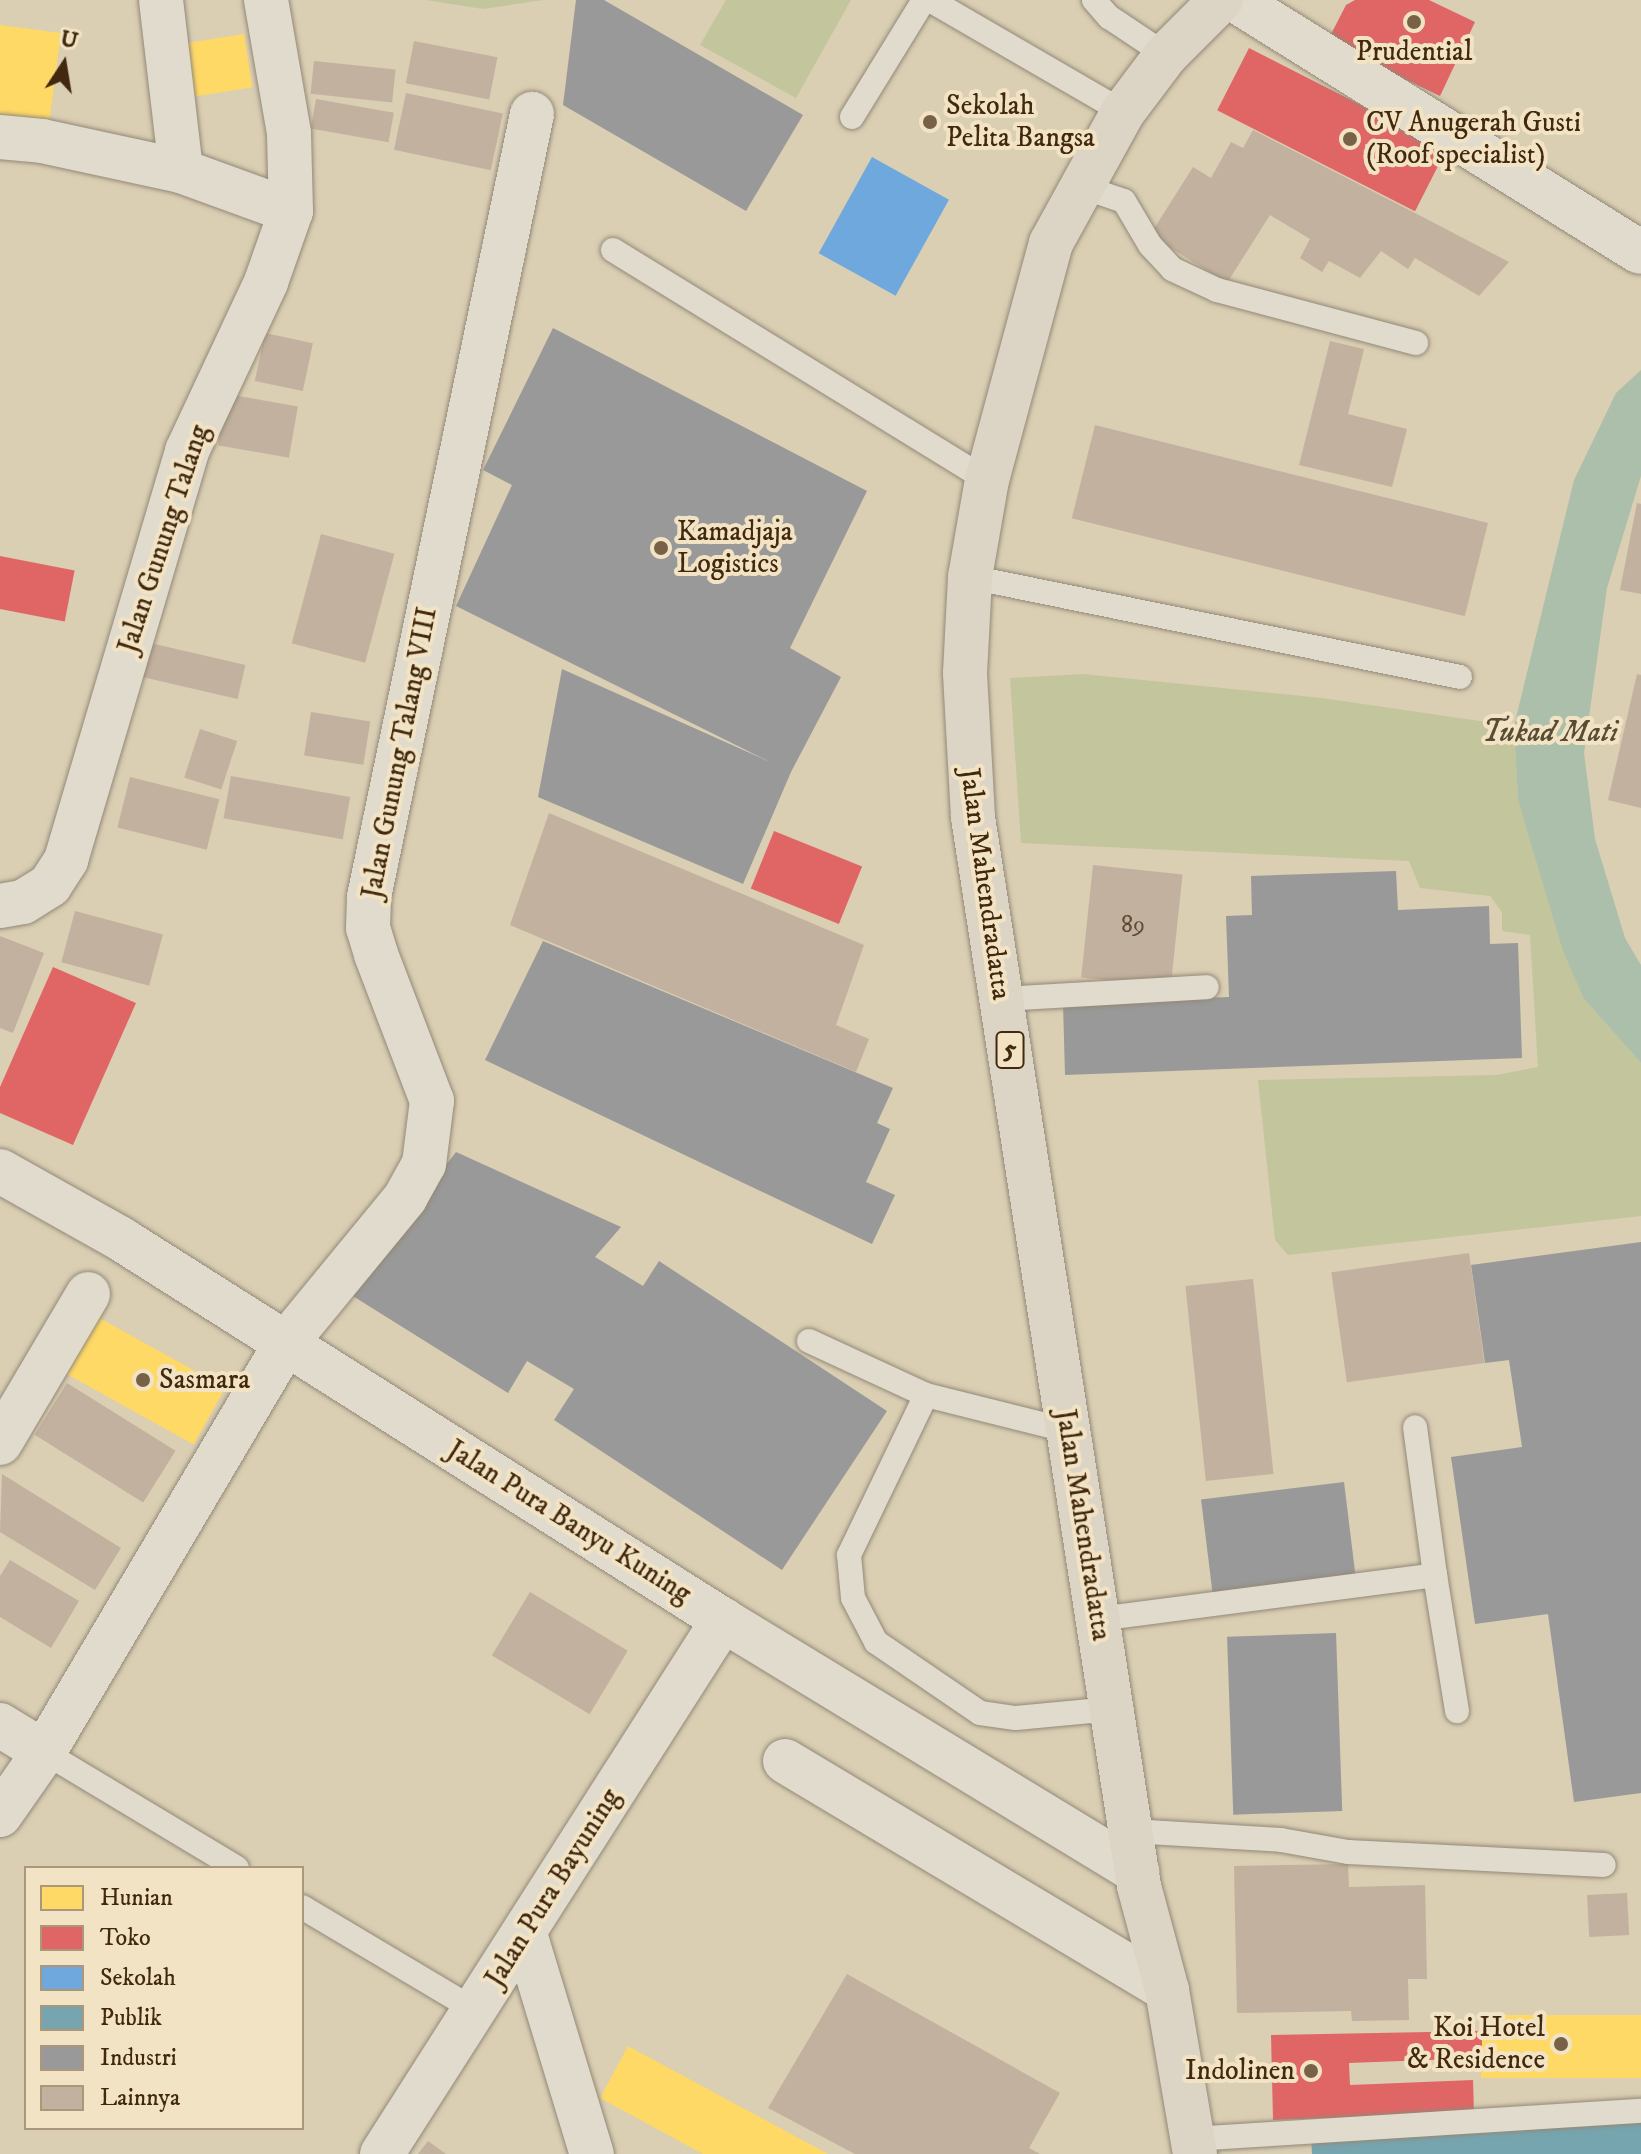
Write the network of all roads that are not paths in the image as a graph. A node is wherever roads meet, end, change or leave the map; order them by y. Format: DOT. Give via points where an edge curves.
graph roads {
  1 [pos="161,0"];
  2 [pos="266,0"];
  3 [pos="927,0"];
  4 [pos="1094,0"];
  5 [pos="1221,0"];
  6 [pos="1235,0"];
  7 [pos="1166,55"];
  8 [pos="1123,112"];
  9 [pos="532,114"];
  10 [pos="852,117"];
  11 [pos="0,137"];
  12 [pos="181,171"];
  13 [pos="1080,186"];
  14 [pos="291,211"];
  15 [pos="613,250"];
  16 [pos="1639,251"];
  17 [pos="1416,343"];
  18 [pos="987,480"];
  19 [pos="970,577"];
  20 [pos="1460,677"];
  21 [pos="0,906"];
  22 [pos="1207,987"];
  23 [pos="1001,999"];
  24 [pos="0,1171"];
  25 [pos="88,1294"];
  26 [pos="809,1341"];
  27 [pos="286,1343"];
  28 [pos="926,1395"];
  29 [pos="1415,1427"];
  30 [pos="1069,1431"];
  31 [pos="0,1443"];
  32 [pos="1435,1575"];
  33 [pos="1098,1619"];
  34 [pos="723,1620"];
  35 [pos="1112,1709"];
  36 [pos="1457,1711"];
  37 [pos="0,1725"];
  38 [pos="44,1752"];
  39 [pos="785,1761"];
  40 [pos="0,1815"];
  41 [pos="1134,1852"];
  42 [pos="1604,1865"];
  43 [pos="234,1866"];
  44 [pos="304,1908"];
  45 [pos="525,1934"];
  46 [pos="1167,1990"];
  47 [pos="475,2010"];
  48 [pos="1641,2111"];
  49 [pos="1194,2147"];
  50 [pos="382,2154"];
  51 [pos="592,2154"];
  1 -- 12 [label="street"];
  2 -- 14 [label="street, Jalan Gunung Talang" via="289,133"];
  3 -- 8 [label="lane"];
  3 -- 10 [label="lane"];
  4 -- 7 [label="lane" via="1109,17"];
  5 -- 7 [label="highway, Jalan Mahendradatta / 5"];
  6 -- 16 [label="street"];
  7 -- 8 [label="highway, Jalan Mahendradatta / 5"];
  8 -- 13 [label="highway, Jalan Mahendradatta / 5"];
  9 -- 27 [label="street, Jalan Gunung Talang VIII" via="369,897 368,928 432,1101 431,1131 424,1164 405,1198"];
  11 -- 12 [label="street" via="71,146"];
  12 -- 14 [label="street"];
  13 -- 17 [label="lane" via="1124,201 1150,245 1172,269 1217,290"];
  13 -- 18 [label="highway, Jalan Mahendradatta / 5" via="1051,243"];
  14 -- 21 [label="street, Jalan Gunung Talang" via="266,282 187,451 66,860 50,885 23,902"];
  15 -- 18 [label="lane"];
  18 -- 19 [label="highway, Jalan Mahendradatta / 5"];
  19 -- 20 [label="lane"];
  19 -- 23 [label="highway, Jalan Mahendradatta / 5" via="966,739"];
  22 -- 23 [label="lane"];
  23 -- 30 [label="highway, Jalan Mahendradatta / 5"];
  24 -- 27 [label="street, Jalan Pura Banyu Kuning" via="121,1239"];
  25 -- 31 [label="street"];
  26 -- 28 [label="lane"];
  27 -- 34 [label="street, Jalan Pura Banyu Kuning"];
  27 -- 38 [label="street, Jalan Gunung Talang VIII"];
  28 -- 30 [label="lane"];
  28 -- 35 [label="lane" via="849,1555 853,1598 876,1642 980,1713 1016,1718"];
  29 -- 32 [label="lane"];
  30 -- 33 [label="highway, Jalan Mahendradatta / 5"];
  32 -- 33 [label="lane"];
  32 -- 36 [label="lane"];
  33 -- 35 [label="highway, Jalan Mahendradatta / 5"];
  34 -- 41 [label="street, Jalan Pura Banyu Kuning"];
  34 -- 45 [label="street, Jalan Pura Bayuning"];
  35 -- 41 [label="highway, Jalan Mahendradatta / 5"];
  37 -- 38 [label="street"];
  38 -- 40 [label="street, Jalan Gunung Talang VIII"];
  38 -- 43 [label="lane"];
  39 -- 46 [label="street"];
  41 -- 42 [label="lane" via="1281,1840 1348,1852"];
  41 -- 46 [label="highway, Jalan Mahendradatta / 5"];
  44 -- 47 [label="lane"];
  45 -- 47 [label="street, Jalan Pura Bayuning"];
  45 -- 51 [label="street"];
  46 -- 49 [label="highway, Jalan Mahendradatta / 5"];
  47 -- 50 [label="street, Jalan Pura Bayuning"];
  48 -- 49 [label="lane"];
}
